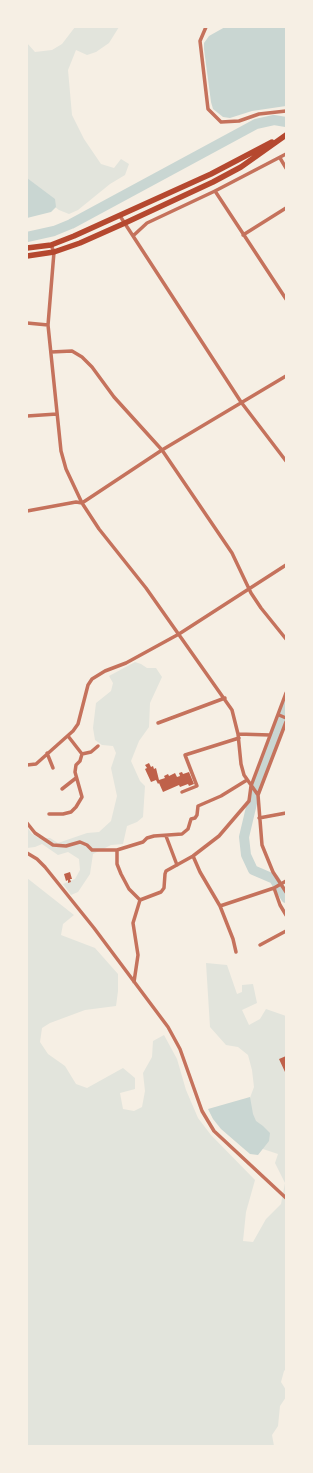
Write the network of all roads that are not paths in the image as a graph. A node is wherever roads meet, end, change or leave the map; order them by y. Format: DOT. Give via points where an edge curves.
graph roads {
  1 [pos="206,27"];
  2 [pos="286,111"];
  3 [pos="286,135"];
  4 [pos="286,154"];
  5 [pos="280,158"];
  6 [pos="286,168"];
  7 [pos="215,191"];
  8 [pos="286,208"];
  9 [pos="120,216"];
  10 [pos="125,223"];
  11 [pos="243,235"];
  12 [pos="134,236"];
  13 [pos="51,245"];
  14 [pos="27,248"];
  15 [pos="54,252"];
  16 [pos="27,256"];
  17 [pos="286,299"];
  18 [pos="27,323"];
  19 [pos="48,325"];
  20 [pos="51,352"];
  21 [pos="286,376"];
  22 [pos="241,402"];
  23 [pos="57,414"];
  24 [pos="27,416"];
  25 [pos="162,450"];
  26 [pos="286,461"];
  27 [pos="82,503"];
  28 [pos="27,511"];
  29 [pos="286,565"];
  30 [pos="249,589"];
  31 [pos="179,634"];
  32 [pos="286,639"];
  33 [pos="286,693"];
  34 [pos="225,698"];
  35 [pos="280,716"];
  36 [pos="286,718"];
  37 [pos="158,722"];
  38 [pos="286,722"];
  39 [pos="270,735"];
  40 [pos="68,736"];
  41 [pos="239,736"];
  42 [pos="98,746"];
  43 [pos="47,753"];
  44 [pos="82,754"];
  45 [pos="27,765"];
  46 [pos="53,768"];
  47 [pos="76,778"];
  48 [pos="247,780"];
  49 [pos="251,786"];
  50 [pos="62,789"];
  51 [pos="182,792"];
  52 [pos="258,795"];
  53 [pos="286,813"];
  54 [pos="49,814"];
  55 [pos="259,818"];
  56 [pos="27,823"];
  57 [pos="166,836"];
  58 [pos="117,850"];
  59 [pos="27,853"];
  60 [pos="193,856"];
  61 [pos="177,865"];
  62 [pos="286,881"];
  63 [pos="281,884"];
  64 [pos="275,888"];
  65 [pos="286,892"];
  66 [pos="140,900"];
  67 [pos="220,906"];
  68 [pos="286,915"];
  69 [pos="286,931"];
  70 [pos="260,945"];
  71 [pos="236,952"];
  72 [pos="134,982"];
  73 [pos="286,1198"];
  1 -- 2 [label="street" via="200,41 208,109 221,122 239,121 260,114"];
  3 -- 9 [label="highway" via="211,174"];
  3 -- 10 [label="highway" via="241,167"];
  4 -- 5 [label="street"];
  5 -- 6 [label="street"];
  5 -- 7 [label="street"];
  7 -- 11 [label="street"];
  7 -- 12 [label="street" via="147,223"];
  8 -- 11 [label="street"];
  9 -- 10 [label="street"];
  9 -- 13 [label="highway"];
  10 -- 12 [label="street"];
  10 -- 15 [label="highway"];
  11 -- 17 [label="street"];
  12 -- 22 [label="street"];
  13 -- 14 [label="highway"];
  13 -- 15 [label="street"];
  15 -- 16 [label="highway"];
  15 -- 19 [label="street"];
  18 -- 19 [label="street"];
  19 -- 20 [label="street"];
  20 -- 23 [label="street"];
  20 -- 25 [label="street" via="72,351 82,357"];
  21 -- 22 [label="street"];
  22 -- 25 [label="street"];
  22 -- 26 [label="street"];
  23 -- 24 [label="street"];
  23 -- 27 [label="street" via="61,451 66,469"];
  25 -- 27 [label="street"];
  25 -- 30 [label="street" via="232,553"];
  27 -- 28 [label="street"];
  27 -- 31 [label="street"];
  29 -- 30 [label="street"];
  30 -- 31 [label="street"];
  30 -- 32 [label="street"];
  31 -- 34 [label="street"];
  31 -- 40 [label="street" via="126,663 105,670 92,679 88,685 78,724"];
  33 -- 35 [label="street"];
  34 -- 37 [label="street"];
  34 -- 41 [label="street" via="232,710"];
  35 -- 36 [label="street"];
  35 -- 39 [label="street"];
  38 -- 52 [label="street"];
  39 -- 41 [label="street"];
  39 -- 49 [label="street"];
  40 -- 43 [label="street"];
  40 -- 44 [label="street"];
  41 -- 48 [label="street" via="241,764"];
  41 -- 51 [label="street" via="185,754 197,786"];
  42 -- 44 [label="street" via="91,752"];
  43 -- 45 [label="street" via="36,764"];
  43 -- 46 [label="street"];
  44 -- 47 [label="street" via="75,772"];
  47 -- 50 [label="street"];
  47 -- 54 [label="street" via="82,793 76,807 71,812"];
  48 -- 49 [label="street"];
  48 -- 57 [label="street" via="198,806 197,815 191,819 185,832"];
  49 -- 52 [label="street"];
  49 -- 60 [label="street" via="249,801 220,836"];
  52 -- 55 [label="street"];
  53 -- 55 [label="street"];
  55 -- 63 [label="street" via="262,845"];
  56 -- 58 [label="street" via="35,833 53,845 66,846 80,842 92,850"];
  57 -- 58 [label="street" via="147,838 143,842"];
  57 -- 61 [label="street"];
  58 -- 66 [label="street" via="121,874 129,889"];
  59 -- 72 [label="street" via="45,867"];
  60 -- 61 [label="street"];
  60 -- 67 [label="street"];
  61 -- 66 [label="street" via="166,870 164,888 161,892"];
  62 -- 63 [label="street"];
  63 -- 64 [label="street"];
  63 -- 65 [label="street"];
  64 -- 67 [label="street"];
  64 -- 68 [label="street"];
  66 -- 72 [label="street" via="132,923 138,955"];
  67 -- 71 [label="street"];
  69 -- 70 [label="street"];
  72 -- 73 [label="street" via="168,1027 180,1049 202,1111 214,1131"];
}
